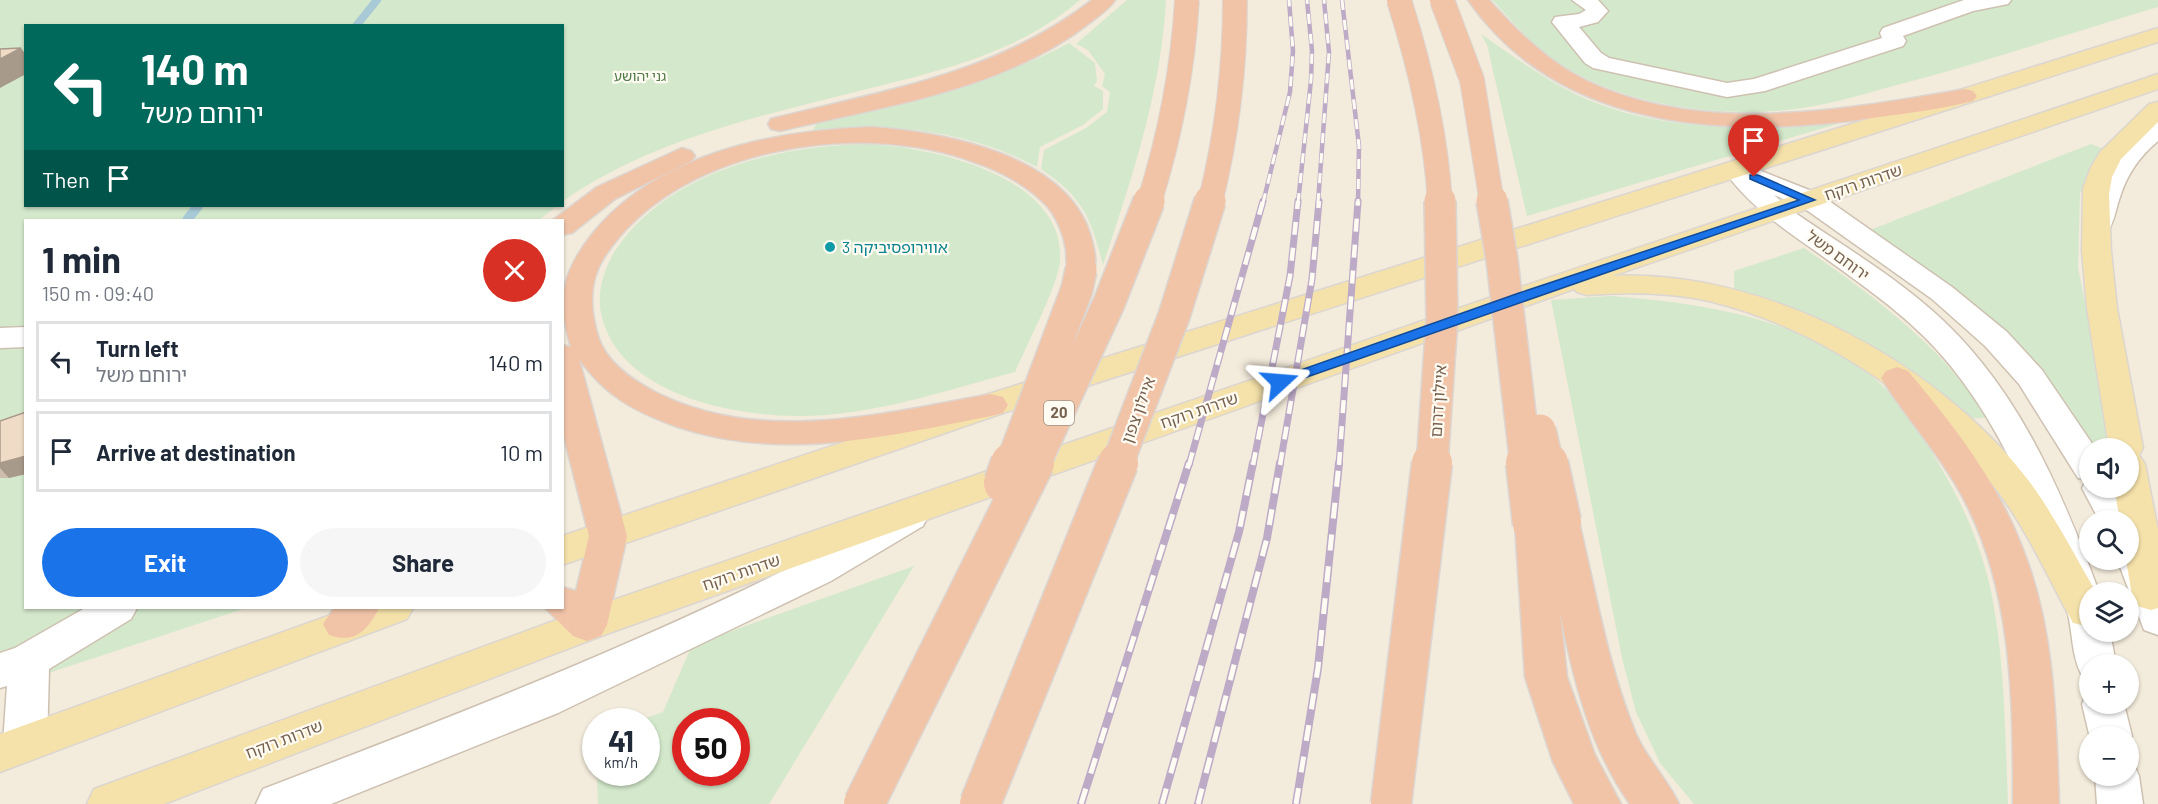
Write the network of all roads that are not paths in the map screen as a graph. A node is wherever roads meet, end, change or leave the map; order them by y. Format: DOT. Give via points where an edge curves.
graph roads {
  1 [pos="1105,0"];
  2 [pos="1187,0"];
  3 [pos="1235,0"];
  4 [pos="1399,0"];
  5 [pos="1442,0"];
  6 [pos="1478,0"];
  7 [pos="1582,0"];
  8 [pos="2001,0"];
  9 [pos="2158,35"];
  10 [pos="2158,81"];
  11 [pos="1965,96"];
  12 [pos="2158,109"];
  13 [pos="2158,129"];
  14 [pos="1736,169"];
  15 [pos="1810,200"];
  16 [pos="630,210"];
  17 [pos="1777,212"];
  18 [pos="564,225"];
  19 [pos="2095,236"];
  20 [pos="1523,296"];
  21 [pos="564,297"];
  22 [pos="24,337"];
  23 [pos="0,338"];
  24 [pos="564,368"];
  25 [pos="1897,378"];
  26 [pos="992,405"];
  27 [pos="2124,438"];
  28 [pos="2079,452"];
  29 [pos="2134,498"];
  30 [pos="926,507"];
  31 [pos="1547,523"];
  32 [pos="608,536"];
  33 [pos="564,550"];
  34 [pos="2139,570"];
  35 [pos="2079,594"];
  36 [pos="2079,605"];
  37 [pos="2154,607"];
  38 [pos="115,609"];
  39 [pos="388,609"];
  40 [pos="575,614"];
  41 [pos="351,616"];
  42 [pos="941,653"];
  43 [pos="15,666"];
  44 [pos="909,713"];
  45 [pos="12,748"];
  46 [pos="2118,786"];
  47 [pos="110,804"];
  48 [pos="279,804"];
  49 [pos="853,804"];
  50 [pos="864,804"];
  51 [pos="980,804"];
  52 [pos="1390,804"];
  53 [pos="1598,804"];
  54 [pos="1656,804"];
  55 [pos="2036,804"];
  56 [pos="2120,804"];
  1 -- 18 [label="highway" via="1059,35 1017,57 981,71 788,122 687,154 630,179"];
  2 -- 42 [label="highway, 20, bridge" via="1184,65 1174,123 1135,246 1015,507"];
  3 -- 51 [label="highway, איילון צפון, bridge" via="1237,62 1230,120 1183,287 1092,535"];
  4 -- 52 [label="highway, איילון דרום, bridge" via="1422,69 1432,125 1442,232 1444,314 1434,452"];
  5 -- 31 [label="highway, bridge" via="1472,80"];
  6 -- 11 [label="highway" via="1532,57 1571,82 1623,102 1687,115 1746,121 1798,120"];
  7 -- 8 [label="street" via="1595,7 1595,15 1563,22 1593,58 1622,69 1727,90 1757,86 1895,41 1891,33 1969,5"];
  9 -- 11 [label="main road"];
  10 -- 15 [label="main road, שדרות רוקח"];
  11 -- 14 [label="main road"];
  12 -- 19 [label="main road" via="2126,136 2103,169 2096,195"];
  13 -- 19 [label="street" via="2115,173"];
  14 -- 15 [label="street, ירוחם משל"];
  14 -- 17 [label="street, ירוחם משל"];
  14 -- 26 [label="main road"];
  15 -- 17 [label="main road, שדרות רוקח"];
  15 -- 28 [label="street, ירוחם משל" via="1942,293 1996,339 2031,377"];
  16 -- 21 [label="highway" via="577,261"];
  16 -- 26 [label="highway" via="591,255 578,291 576,312 583,341 596,362 645,401 695,421 788,434 861,429"];
  16 -- 42 [label="highway, bridge" via="682,177 718,161 760,148 824,136 870,135 912,137 996,161 1043,188 1060,205 1074,225 1081,254 1077,289"];
  17 -- 20 [label="main road, שדרות רוקח"];
  17 -- 35 [label="street, ירוחם משל" via="1929,324 1990,393 2016,434 2053,516"];
  19 -- 27 [label="main road" via="2096,271"];
  20 -- 25 [label="main road" via="1609,285 1666,285 1693,290 1810,327"];
  20 -- 30 [label="main road, שדרות רוקח"];
  22 -- 23 [label="street"];
  24 -- 32 [label="highway"];
  25 -- 36 [label="main road" via="1955,422 2011,484 2027,506"];
  25 -- 55 [label="highway" via="1966,472 1990,515 2008,561 2020,603 2033,699"];
  26 -- 32 [label="main road"];
  29 -- 37 [label="main road"];
  30 -- 40 [label="main road, שדרות רוקח"];
  30 -- 48 [label="street" via="818,571 638,657 543,700"];
  31 -- 53 [label="highway" via="1546,677 1575,762"];
  31 -- 54 [label="highway" via="1601,702 1647,795"];
  32 -- 33 [label="main road"];
  32 -- 40 [label="highway"];
  34 -- 37 [label="street"];
  38 -- 43 [label="street"];
  39 -- 41 [label="main road"];
  40 -- 47 [label="main road, שדרות רוקח"];
  41 -- 45 [label="main road"];
  42 -- 44 [label="highway, 20, bridge"];
  43 -- 45 [label="street"];
  44 -- 49 [label="highway, bridge"];
  44 -- 50 [label="highway, 20, bridge"];
  46 -- 56 [label="street"];
}
